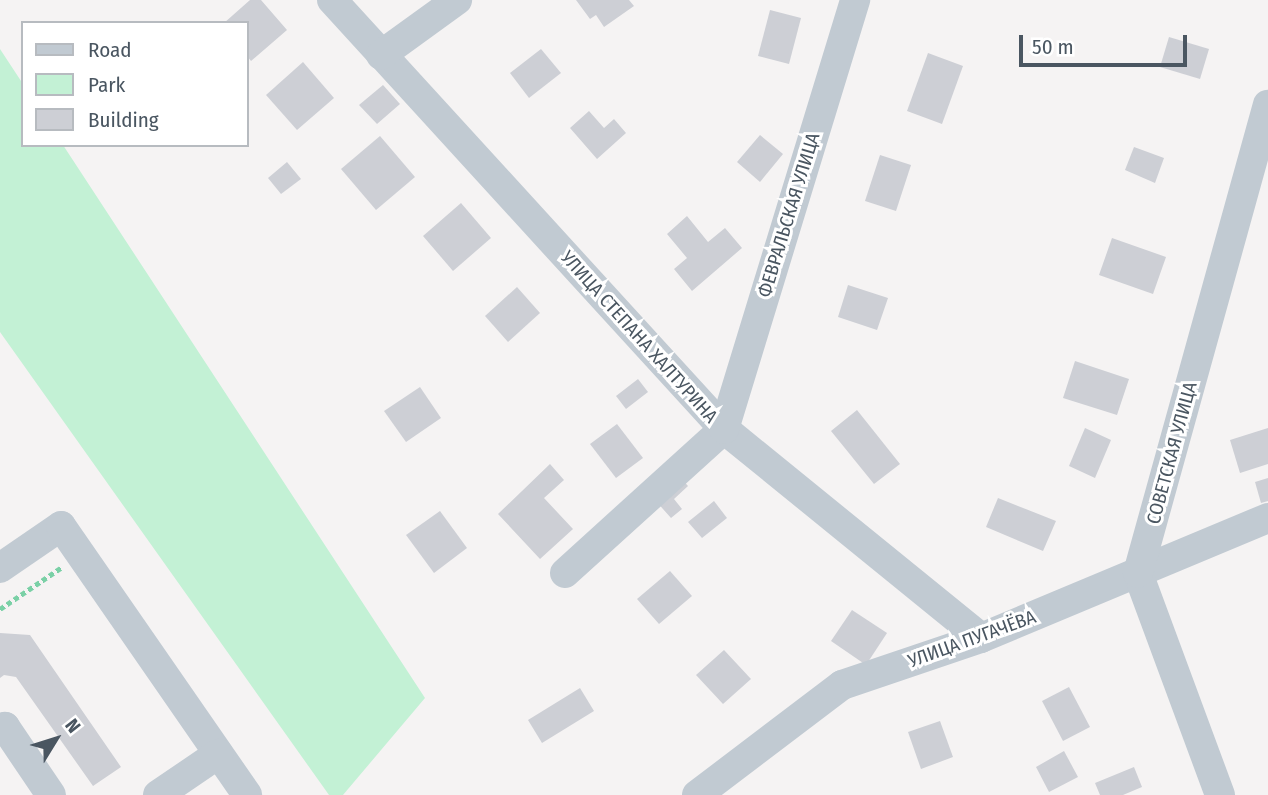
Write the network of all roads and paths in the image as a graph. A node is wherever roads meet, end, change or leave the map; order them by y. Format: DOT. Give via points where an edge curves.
graph roads {
  1 [pos="332,0"];
  2 [pos="457,0"];
  3 [pos="855,0"];
  4 [pos="381,55"];
  5 [pos="1268,105"];
  6 [pos="724,429"];
  7 [pos="1268,518"];
  8 [pos="0,568"];
  9 [pos="565,573"];
  10 [pos="1138,573"];
  11 [pos="981,638"];
  12 [pos="0,730"];
  13 [pos="218,754"];
  14 [pos="51,795"];
  15 [pos="158,795"];
  16 [pos="247,795"];
  17 [pos="697,795"];
  18 [pos="1220,795"];
  1 -- 4 [label="street, УЛИЦА СТЕПАНА ХАЛТУРИНА"];
  2 -- 4 [label="street"];
  3 -- 6 [label="street, ФЕВРАЛЬСКАЯ УЛИЦА"];
  4 -- 6 [label="street, УЛИЦА СТЕПАНА ХАЛТУРИНА"];
  5 -- 10 [label="street, СОВЕТСКАЯ УЛИЦА"];
  6 -- 9 [label="street"];
  6 -- 11 [label="street, УЛИЦА СТЕПАНА ХАЛТУРИНА"];
  7 -- 10 [label="street, УЛИЦА ПУГАЧЁВА"];
  8 -- 13 [label="street" via="61,526"];
  10 -- 11 [label="street, УЛИЦА ПУГАЧЁВА"];
  10 -- 18 [label="street"];
  11 -- 17 [label="street, УЛИЦА ПУГАЧЁВА" via="842,685"];
  12 -- 14 [label="street" via="5,727"];
  13 -- 15 [label="street"];
  13 -- 16 [label="street"];
}
